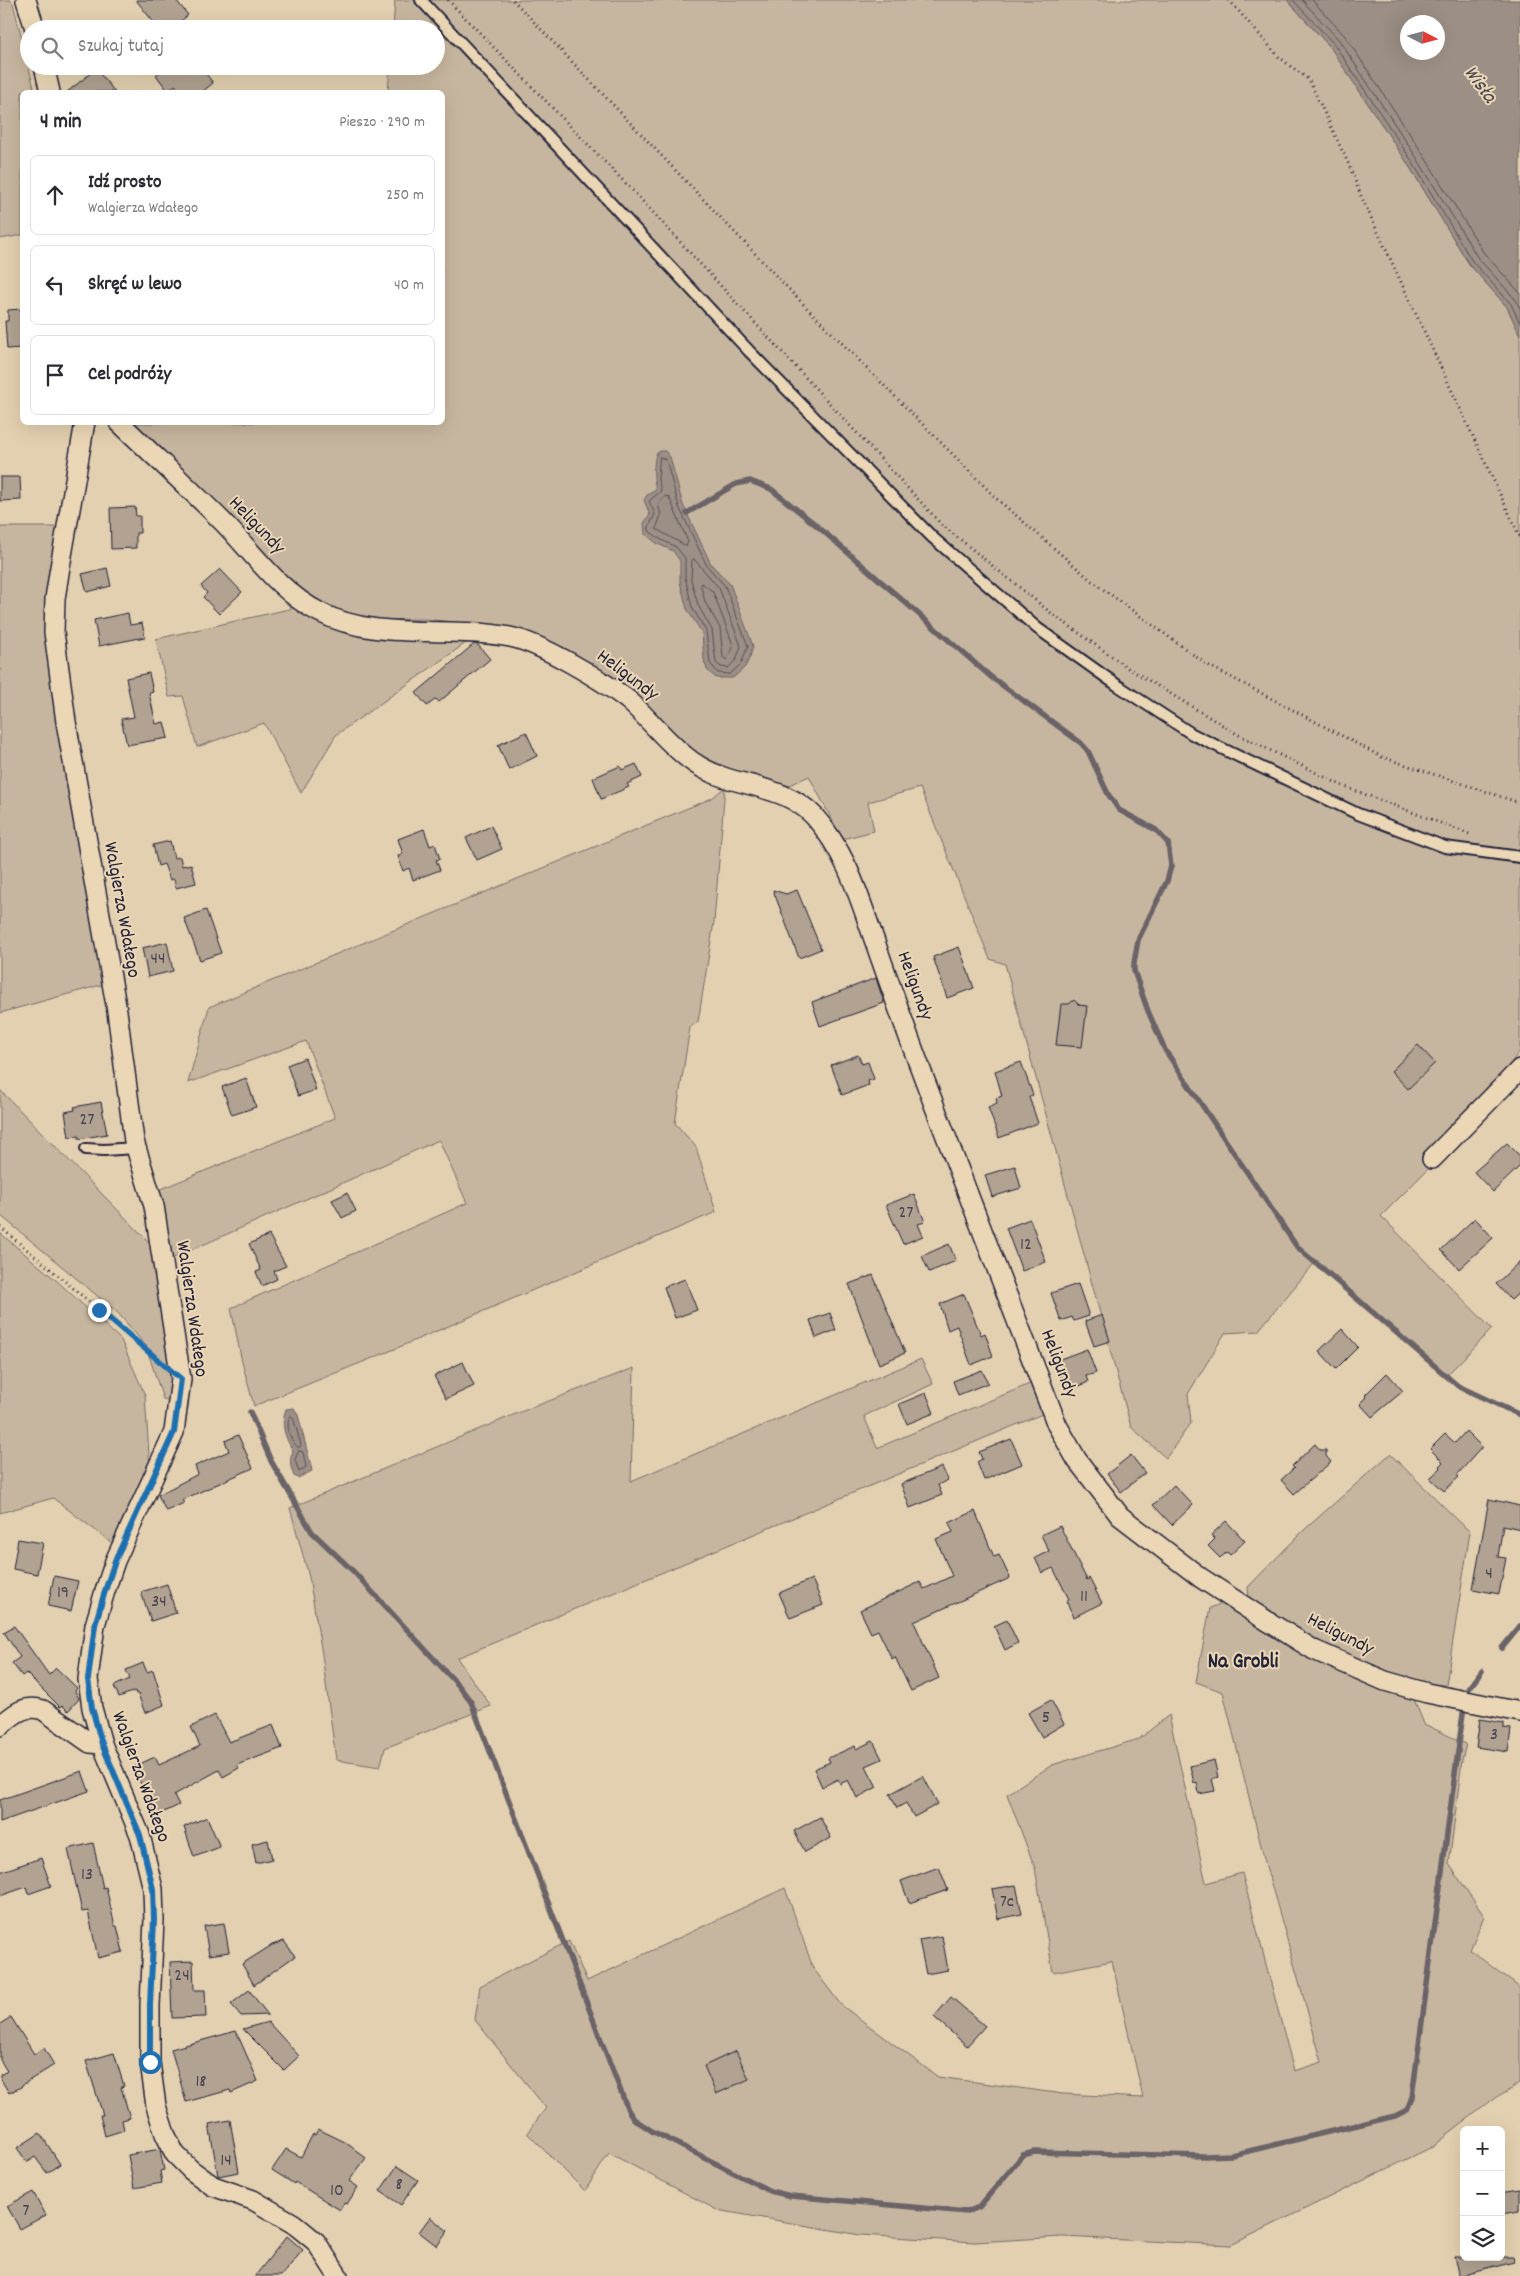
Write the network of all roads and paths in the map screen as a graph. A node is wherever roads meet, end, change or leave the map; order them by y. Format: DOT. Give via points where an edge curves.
graph roads {
  1 [pos="26,0"];
  2 [pos="421,0"];
  3 [pos="448,0"];
  4 [pos="513,0"];
  5 [pos="1228,0"];
  6 [pos="33,20"];
  7 [pos="440,20"];
  8 [pos="445,26"];
  9 [pos="46,75"];
  10 [pos="50,90"];
  11 [pos="84,425"];
  12 [pos="122,425"];
  13 [pos="1520,537"];
  14 [pos="1520,804"];
  15 [pos="1477,837"];
  16 [pos="1520,857"];
  17 [pos="1520,1069"];
  18 [pos="136,1148"];
  19 [pos="86,1149"];
  20 [pos="1432,1159"];
  21 [pos="0,1228"];
  22 [pos="181,1379"];
  23 [pos="1520,1712"];
  24 [pos="0,1726"];
  25 [pos="102,1744"];
  26 [pos="338,2276"];
  1 -- 6 [label="street"];
  2 -- 7 [label="lane"];
  3 -- 15 [label="path" via="632,191 942,524 1029,595 1128,668 1237,734 1343,786"];
  4 -- 14 [label="path" via="804,305 998,499 1092,581 1206,664 1382,757"];
  5 -- 13 [label="path" via="1280,57 1309,80"];
  8 -- 16 [label="lane" via="750,351 898,503 932,537 1037,628 1192,734 1358,814 1445,848"];
  9 -- 10 [label="street"];
  11 -- 18 [label="street, Walgierza Wdałego" via="55,599 54,632 66,722 117,1011"];
  12 -- 23 [label="street, Heligundy" via="221,520 276,580 317,612 345,623 373,628 410,632 465,631 514,638 572,663 627,700 693,763 718,775 779,793 803,805 826,831 851,872 919,1065 1057,1425 1077,1460 1120,1516 1201,1578 1322,1654 1385,1681"];
  17 -- 20 [label="street"];
  18 -- 19 [label="lane"];
  18 -- 22 [label="street, Walgierza Wdałego" via="154,1206"];
  21 -- 22 [label="path"];
  22 -- 25 [label="street, Walgierza Wdałego" via="174,1432 115,1561 95,1625 88,1679"];
  24 -- 25 [label="street" via="17,1712 34,1707 90,1744"];
  25 -- 26 [label="street, Walgierza Wdałego" via="140,1835 153,1889 150,2062 156,2106 165,2134 175,2154 213,2186 253,2200 294,2224 316,2242"];
}
